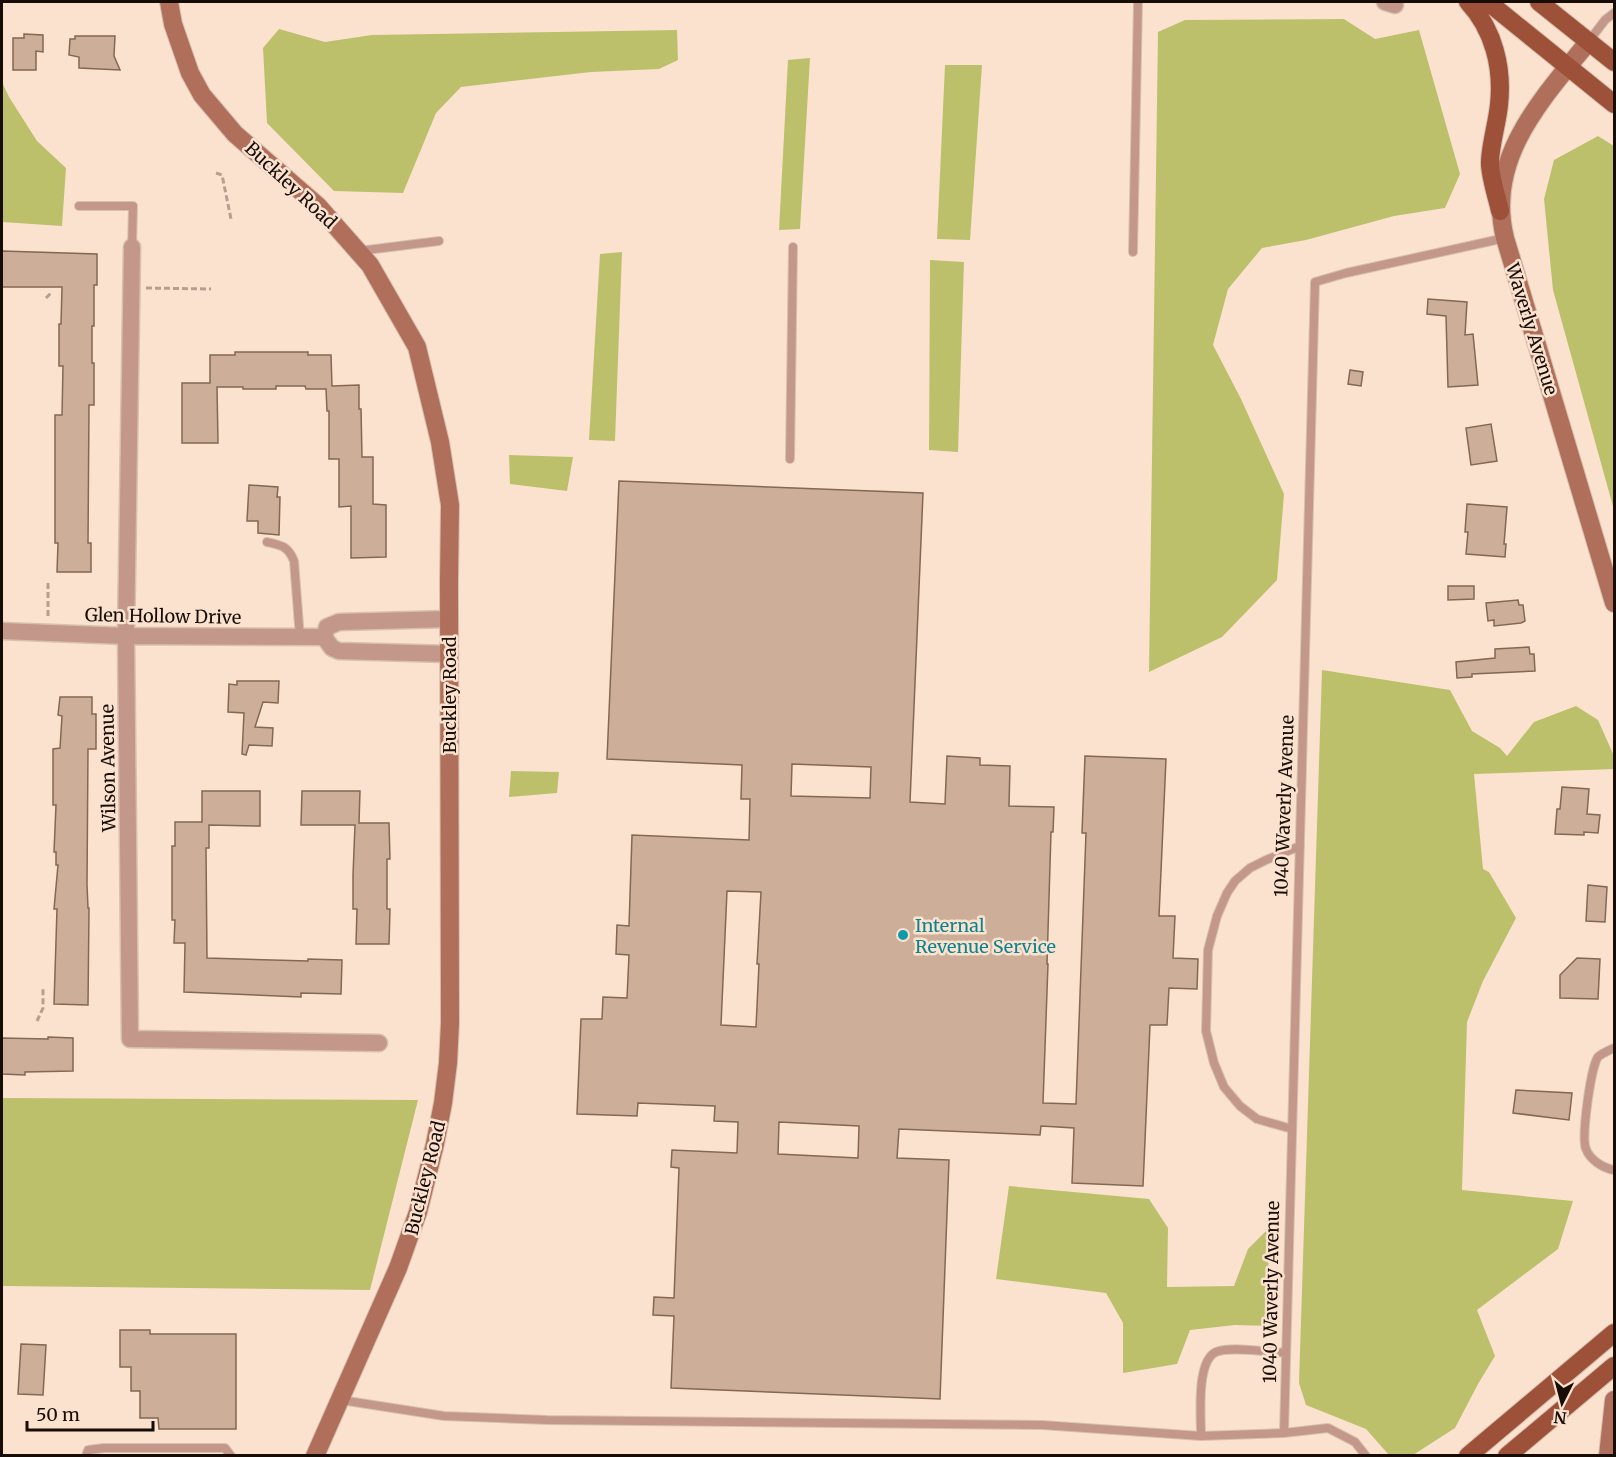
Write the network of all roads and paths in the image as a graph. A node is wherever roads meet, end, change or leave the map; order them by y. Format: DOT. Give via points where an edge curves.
graph roads {
  1 [pos="169,2"];
  2 [pos="1138,2"];
  3 [pos="1468,2"];
  4 [pos="1488,2"];
  5 [pos="1539,2"];
  6 [pos="1614,13"];
  7 [pos="1589,41"];
  8 [pos="1614,62"];
  9 [pos="1569,66"];
  10 [pos="1614,104"];
  11 [pos="216,173"];
  12 [pos="79,206"];
  13 [pos="1500,211"];
  14 [pos="231,219"];
  15 [pos="1505,238"];
  16 [pos="439,241"];
  17 [pos="132,247"];
  18 [pos="793,247"];
  19 [pos="357,251"];
  20 [pos="1133,252"];
  21 [pos="132,288"];
  22 [pos="211,289"];
  23 [pos="52,292"];
  24 [pos="46,298"];
  25 [pos="790,459"];
  26 [pos="267,542"];
  27 [pos="48,584"];
  28 [pos="1614,603"];
  29 [pos="48,616"];
  30 [pos="449,620"];
  31 [pos="2,631"];
  32 [pos="126,636"];
  33 [pos="300,638"];
  34 [pos="324,638"];
  35 [pos="450,654"];
  36 [pos="1300,846"];
  37 [pos="43,990"];
  38 [pos="37,1021"];
  39 [pos="379,1043"];
  40 [pos="1614,1048"];
  41 [pos="1292,1129"];
  42 [pos="1614,1170"];
  43 [pos="1614,1333"];
  44 [pos="1286,1353"];
  45 [pos="1614,1366"];
  46 [pos="340,1400"];
  47 [pos="1614,1400"];
  48 [pos="1284,1433"];
  49 [pos="1201,1436"];
  50 [pos="86,1455"];
  51 [pos="231,1455"];
  52 [pos="315,1455"];
  53 [pos="1366,1455"];
  54 [pos="1468,1455"];
  55 [pos="1507,1455"];
  56 [pos="1608,1455"];
  1 -- 19 [label="street, Buckley Road" via="186,63 202,95 235,134 318,206"];
  2 -- 20 [label="lane"];
  3 -- 13 [label="main road" via="1488,30 1497,56 1500,96 1490,162"];
  4 -- 9 [label="main road"];
  5 -- 7 [label="main road"];
  6 -- 7 [label="lane"];
  7 -- 8 [label="main road"];
  7 -- 9 [label="street, Waverly Avenue"];
  9 -- 10 [label="main road"];
  9 -- 13 [label="street, Waverly Avenue" via="1519,136 1506,171"];
  11 -- 14 [label="path" via="222,175"];
  12 -- 17 [label="lane" via="133,206"];
  13 -- 15 [label="street, Waverly Avenue"];
  15 -- 28 [label="street, Waverly Avenue"];
  15 -- 36 [label="lane, 1040 Waverly Avenue" via="1316,282"];
  16 -- 19 [label="lane"];
  17 -- 21 [label="street, Wilson Avenue"];
  18 -- 25 [label="lane"];
  19 -- 30 [label="street, Buckley Road" via="370,265 417,347 440,442 450,505"];
  21 -- 22 [label="path"];
  21 -- 32 [label="street, Wilson Avenue"];
  23 -- 24 [label="path"];
  26 -- 33 [label="lane" via="290,551 294,561"];
  27 -- 29 [label="path"];
  30 -- 34 [label="street" via="339,622 327,627"];
  30 -- 35 [label="street, Buckley Road"];
  31 -- 32 [label="street, Glen Hollow Drive"];
  32 -- 33 [label="street, Glen Hollow Drive"];
  32 -- 39 [label="street, Wilson Avenue" via="130,1039"];
  33 -- 34 [label="street, Glen Hollow Drive"];
  34 -- 35 [label="street, Glen Hollow Drive" via="339,651"];
  35 -- 46 [label="street, Buckley Road" via="450,975 443,1103 410,1240"];
  36 -- 41 [label="lane, 1040 Waverly Avenue"];
  36 -- 41 [label="lane" via="1250,868 1235,881 1217,916 1208,950 1206,1031 1224,1087 1257,1119"];
  37 -- 38 [label="path" via="43,1008"];
  40 -- 42 [label="lane" via="1599,1056 1593,1067 1584,1132 1592,1159"];
  41 -- 44 [label="lane, 1040 Waverly Avenue"];
  43 -- 54 [label="main road"];
  44 -- 48 [label="lane, 1040 Waverly Avenue"];
  44 -- 49 [label="lane" via="1230,1350 1208,1358 1202,1375"];
  45 -- 55 [label="main road"];
  46 -- 49 [label="lane" via="444,1416 1042,1425"];
  46 -- 52 [label="street, Buckley Road"];
  47 -- 56 [label="street"];
  48 -- 49 [label="lane"];
  48 -- 53 [label="lane" via="1329,1428 1355,1442"];
  50 -- 51 [label="lane" via="88,1450 104,1448 225,1448"];
}
